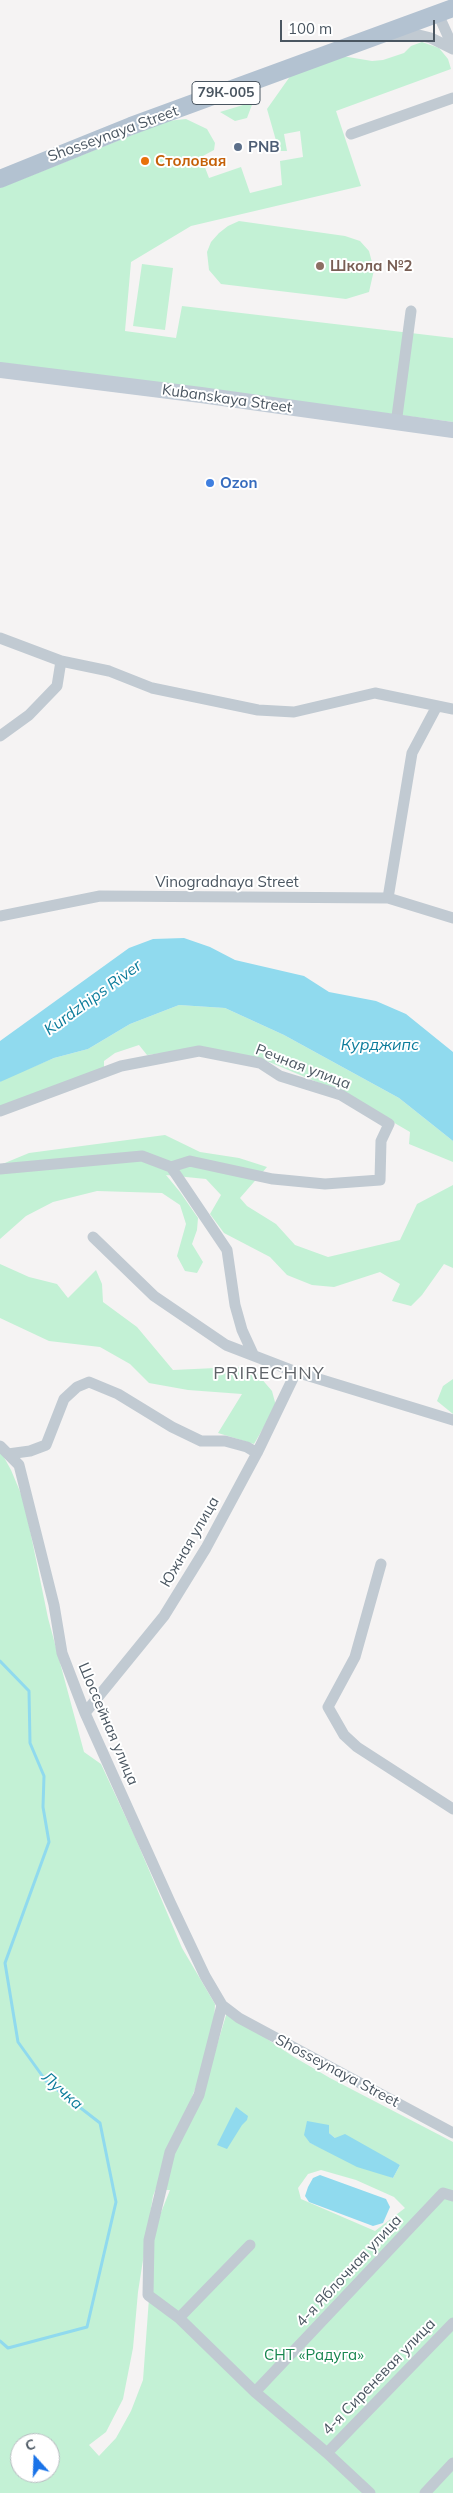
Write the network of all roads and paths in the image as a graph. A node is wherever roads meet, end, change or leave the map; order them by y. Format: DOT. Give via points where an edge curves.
graph roads {
  1 [pos="446,11"];
  2 [pos="381,35"];
  3 [pos="453,48"];
  4 [pos="453,98"];
  5 [pos="351,134"];
  6 [pos="0,179"];
  7 [pos="411,311"];
  8 [pos="0,370"];
  9 [pos="396,424"];
  10 [pos="453,430"];
  11 [pos="0,638"];
  12 [pos="61,661"];
  13 [pos="437,706"];
  14 [pos="453,709"];
  15 [pos="0,736"];
  16 [pos="388,898"];
  17 [pos="0,916"];
  18 [pos="453,918"];
  19 [pos="0,1111"];
  20 [pos="171,1167"];
  21 [pos="0,1169"];
  22 [pos="93,1237"];
  23 [pos="253,1354"];
  24 [pos="296,1372"];
  25 [pos="453,1420"];
  26 [pos="4,1450"];
  27 [pos="257,1453"];
  28 [pos="381,1564"];
  29 [pos="85,1712"];
  30 [pos="453,1809"];
  31 [pos="222,2005"];
  32 [pos="453,2133"];
  33 [pos="448,2194"];
  34 [pos="250,2245"];
  35 [pos="179,2318"];
  36 [pos="453,2323"];
  37 [pos="255,2392"];
  38 [pos="327,2453"];
  39 [pos="453,2463"];
  40 [pos="370,2493"];
  41 [pos="425,2493"];
  1 -- 2 [label="main road, Shosseynaya Street / 79К-005"];
  1 -- 3 [label="street"];
  2 -- 3 [label="street" via="419,35"];
  2 -- 6 [label="main road, Shosseynaya Street / 79К-005" via="131,126"];
  4 -- 5 [label="street"];
  7 -- 9 [label="street"];
  8 -- 9 [label="main road, Kubanskaya Street"];
  9 -- 10 [label="main road, Kubanskaya Street"];
  11 -- 12 [label="street"];
  12 -- 13 [label="street" via="109,671 152,688 258,710 294,712 375,693"];
  12 -- 15 [label="street" via="57,686 29,715"];
  13 -- 14 [label="street"];
  13 -- 16 [label="street" via="412,753"];
  16 -- 17 [label="street, Vinogradnaya Street" via="100,896"];
  16 -- 18 [label="street, Vinogradnaya Street"];
  19 -- 20 [label="street, Речная улица" via="120,1066 200,1051 260,1063 280,1076 341,1095 389,1124 381,1141 380,1180 325,1184 273,1179 190,1161"];
  20 -- 21 [label="street" via="142,1156"];
  20 -- 23 [label="street" via="227,1250 235,1304"];
  22 -- 23 [label="street" via="154,1296 226,1345"];
  23 -- 24 [label="street"];
  24 -- 25 [label="street"];
  24 -- 27 [label="street, Южная улица"];
  26 -- 27 [label="street" via="30,1451 46,1445 64,1399 77,1387 89,1382 118,1394 201,1441 225,1441"];
  26 -- 29 [label="street, Шоссейная улица" via="19,1465 54,1605 62,1653"];
  27 -- 29 [label="street, Южная улица" via="206,1548 164,1616"];
  28 -- 30 [label="street" via="356,1658 328,1707 344,1735 357,1747"];
  29 -- 31 [label="street, Шоссейная улица" via="170,1902"];
  31 -- 32 [label="street, Shosseynaya Street" via="239,2018"];
  31 -- 35 [label="street" via="199,2096 170,2152 149,2240 148,2295"];
  33 -- 37 [label="street, 4-я Яблочная улица"];
  34 -- 35 [label="street"];
  35 -- 37 [label="street"];
  36 -- 38 [label="street, 4-я Сиреневая улица"];
  37 -- 38 [label="street"];
  38 -- 40 [label="street"];
  39 -- 41 [label="street"];
}
